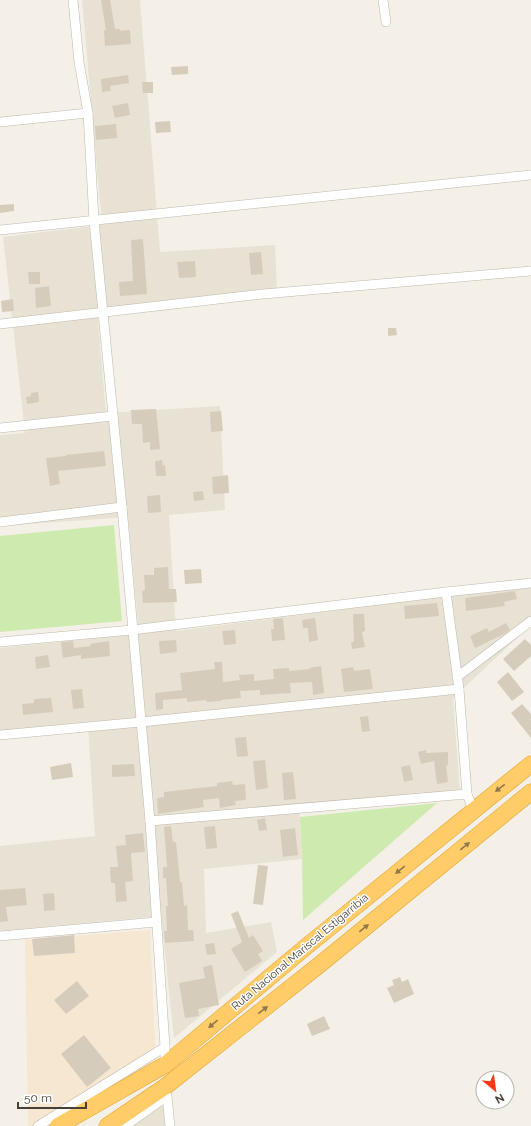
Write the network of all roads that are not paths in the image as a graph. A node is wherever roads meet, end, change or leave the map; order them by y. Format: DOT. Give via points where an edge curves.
graph roads {
  1 [pos="73,0"];
  2 [pos="383,0"];
  3 [pos="386,22"];
  4 [pos="88,112"];
  5 [pos="0,122"];
  6 [pos="531,175"];
  7 [pos="94,221"];
  8 [pos="0,230"];
  9 [pos="531,271"];
  10 [pos="103,313"];
  11 [pos="0,324"];
  12 [pos="113,416"];
  13 [pos="0,428"];
  14 [pos="122,507"];
  15 [pos="0,522"];
  16 [pos="531,583"];
  17 [pos="446,592"];
  18 [pos="531,621"];
  19 [pos="132,630"];
  20 [pos="0,642"];
  21 [pos="457,677"];
  22 [pos="459,689"];
  23 [pos="141,722"];
  24 [pos="0,735"];
  25 [pos="531,764"];
  26 [pos="531,792"];
  27 [pos="467,794"];
  28 [pos="473,810"];
  29 [pos="150,821"];
  30 [pos="156,922"];
  31 [pos="0,936"];
  32 [pos="165,1047"];
  33 [pos="165,1065"];
  34 [pos="38,1126"];
  35 [pos="58,1126"];
  36 [pos="107,1126"];
  37 [pos="125,1126"];
  38 [pos="170,1126"];
  1 -- 4 [label="street" via="79,62"];
  2 -- 3 [label="street"];
  4 -- 5 [label="street"];
  4 -- 7 [label="street"];
  6 -- 7 [label="street"];
  7 -- 8 [label="street"];
  7 -- 10 [label="street"];
  9 -- 10 [label="street" via="263,294"];
  10 -- 11 [label="street"];
  10 -- 12 [label="street"];
  12 -- 13 [label="street"];
  12 -- 14 [label="street"];
  14 -- 15 [label="street"];
  14 -- 19 [label="street"];
  16 -- 17 [label="street"];
  17 -- 19 [label="street"];
  17 -- 21 [label="street"];
  18 -- 21 [label="street"];
  19 -- 20 [label="street"];
  19 -- 23 [label="street"];
  21 -- 22 [label="street"];
  22 -- 23 [label="street"];
  22 -- 27 [label="street"];
  23 -- 24 [label="street"];
  23 -- 29 [label="street"];
  25 -- 28 [label="highway, Ruta Nacional Mariscal Estigarribia, one-way"];
  36 -- 26 [label="highway, Ruta Nacional Mariscal Estigarribia, one-way" via="166,1086"];
  27 -- 28 [label="street"];
  27 -- 29 [label="street"];
  28 -- 33 [label="highway, Ruta Nacional Mariscal Estigarribia, one-way"];
  29 -- 30 [label="street"];
  30 -- 31 [label="street"];
  30 -- 32 [label="street"];
  32 -- 33 [label="street"];
  32 -- 34 [label="street"];
  33 -- 35 [label="highway, Ruta Nacional Mariscal Estigarribia"];
  37 -- 38 [label="street" via="167,1096"];
}
